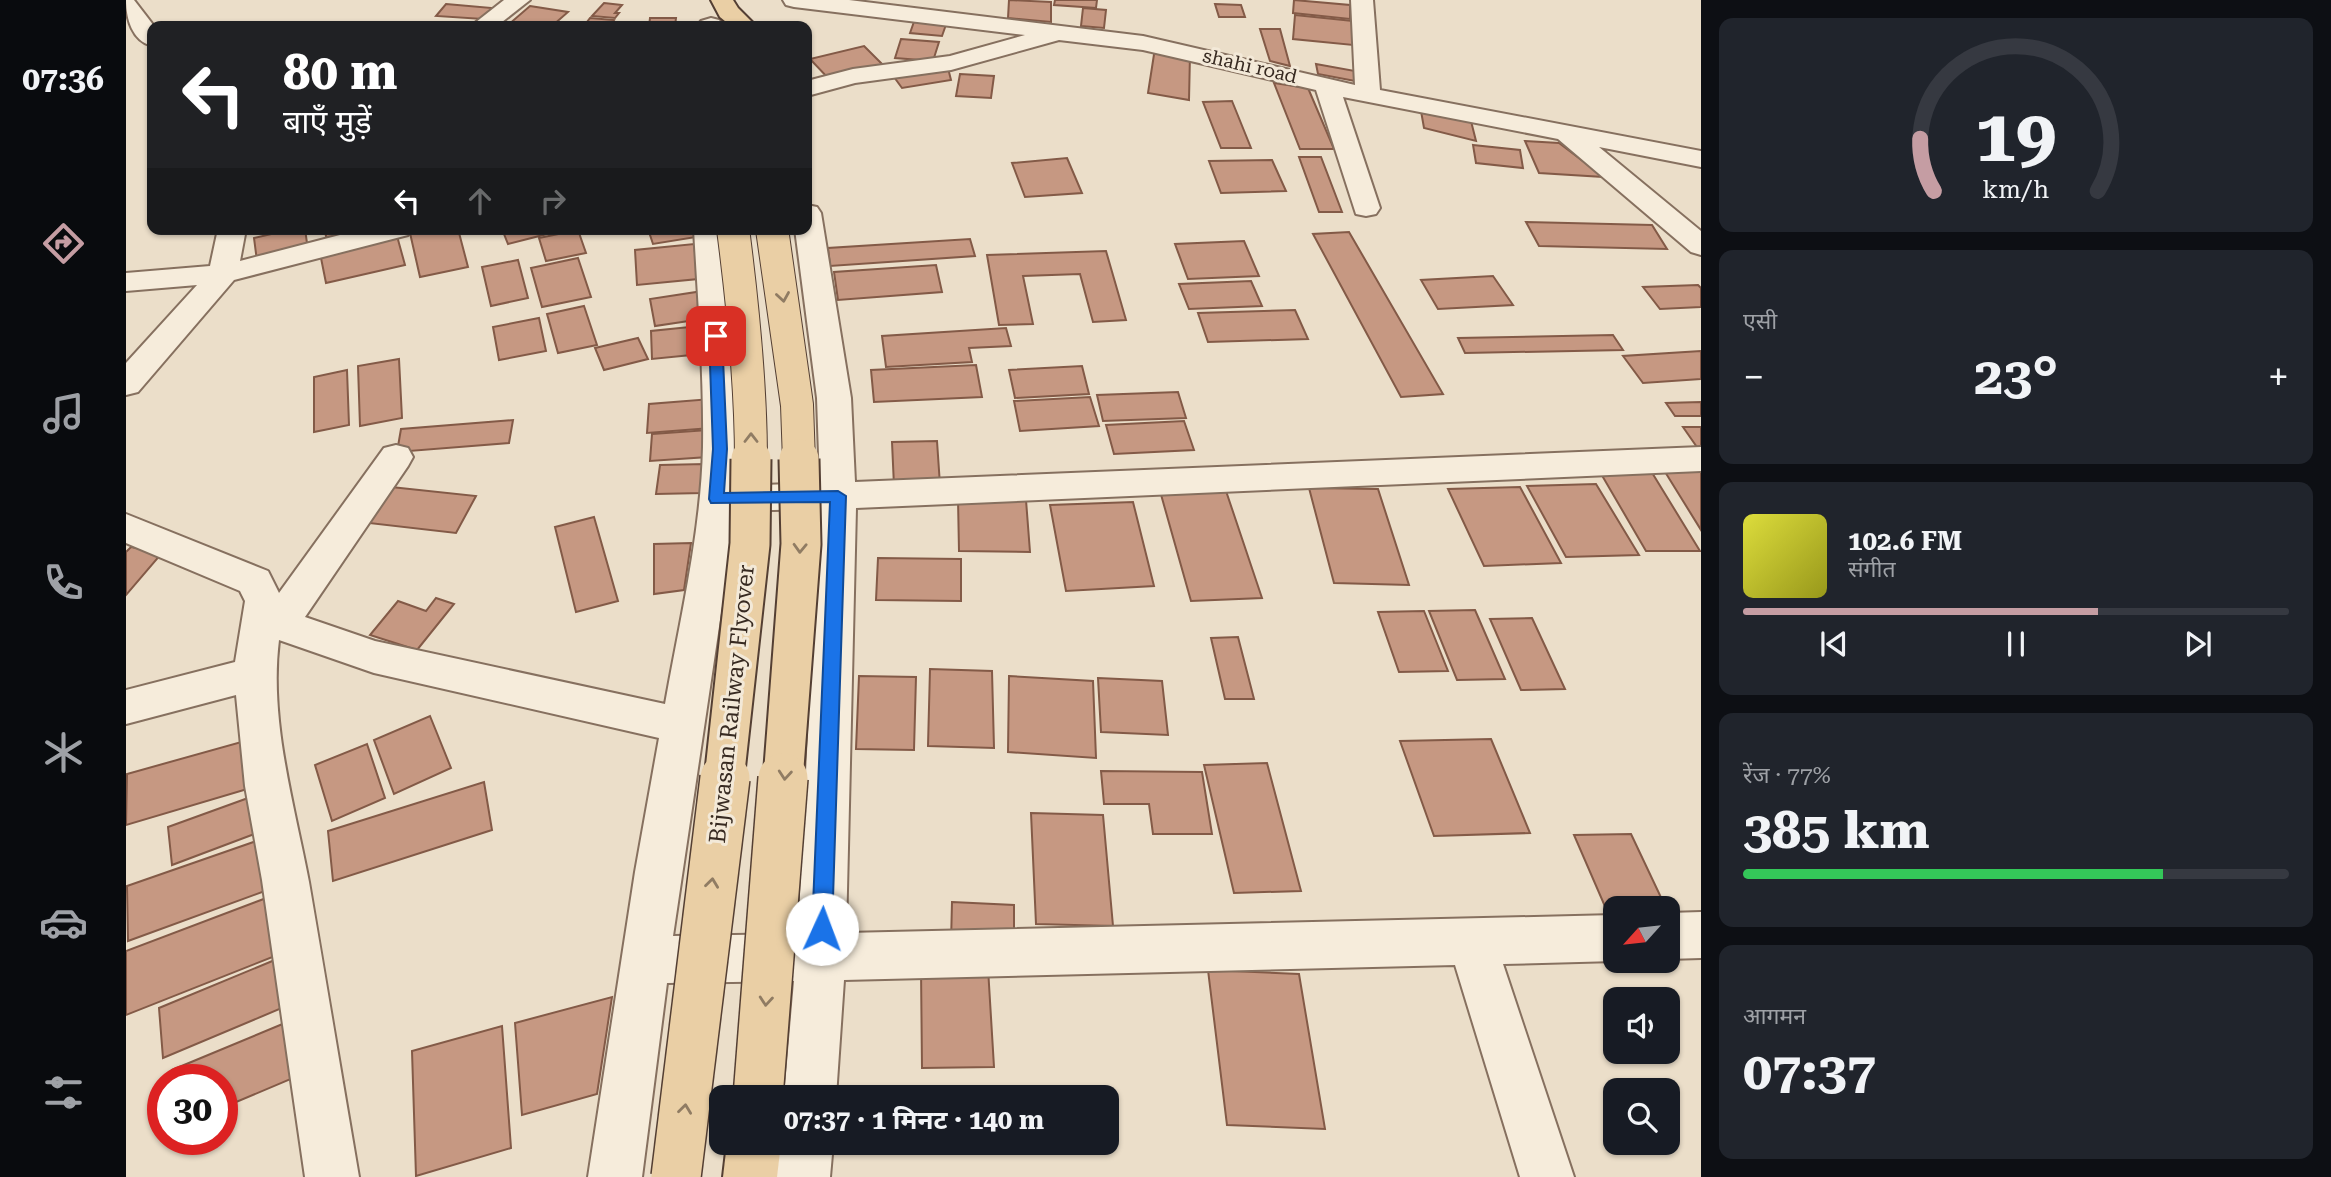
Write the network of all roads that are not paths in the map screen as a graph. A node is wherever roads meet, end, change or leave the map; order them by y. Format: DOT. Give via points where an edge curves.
graph roads {
  1 [pos="519,0"];
  2 [pos="794,0"];
  3 [pos="1362,0"];
  4 [pos="126,5"];
  5 [pos="489,21"];
  6 [pos="147,32"];
  7 [pos="1066,32"];
  8 [pos="1326,84"];
  9 [pos="812,88"];
  10 [pos="1368,95"];
  11 [pos="1568,135"];
  12 [pos="1701,159"];
  13 [pos="1366,208"];
  14 [pos="231,235"];
  15 [pos="375,235"];
  16 [pos="708,235"];
  17 [pos="734,235"];
  18 [pos="773,235"];
  19 [pos="810,235"];
  20 [pos="1701,246"];
  21 [pos="223,274"];
  22 [pos="126,282"];
  23 [pos="126,384"];
  24 [pos="396,457"];
  25 [pos="1701,459"];
  26 [pos="838,496"];
  27 [pos="716,499"];
  28 [pos="126,528"];
  29 [pos="271,623"];
  30 [pos="254,674"];
  31 [pos="126,706"];
  32 [pos="681,725"];
  33 [pos="1680,936"];
  34 [pos="1701,936"];
  35 [pos="1603,938"];
  36 [pos="1472,942"];
  37 [pos="821,956"];
  38 [pos="646,960"];
  39 [pos="759,1085"];
  40 [pos="811,1085"];
  41 [pos="753,1155"];
  42 [pos="805,1155"];
  43 [pos="332,1177"];
  44 [pos="615,1177"];
  45 [pos="676,1177"];
  46 [pos="750,1177"];
  47 [pos="803,1177"];
  48 [pos="1547,1177"];
  1 -- 5 [label="street"];
  2 -- 7 [label="street, shahi road"];
  3 -- 10 [label="street"];
  4 -- 6 [label="street"];
  7 -- 8 [label="street, shahi road" via="1143,43"];
  7 -- 9 [label="street" via="951,63 853,76"];
  8 -- 10 [label="street, shahi road"];
  8 -- 13 [label="street"];
  10 -- 11 [label="street, shahi road"];
  11 -- 12 [label="street, shahi road"];
  11 -- 20 [label="street"];
  14 -- 21 [label="street"];
  15 -- 21 [label="street"];
  16 -- 27 [label="street" via="719,389"];
  45 -- 17 [label="main road, Bijwasan Railway Flyover, one-way, bridge" via="750,544 751,410 746,323"];
  18 -- 39 [label="main road, one-way, bridge" via="797,405 801,544"];
  19 -- 26 [label="street" via="833,385"];
  21 -- 22 [label="street"];
  21 -- 23 [label="street"];
  24 -- 29 [label="street"];
  25 -- 26 [label="street" via="1084,489"];
  26 -- 27 [label="street"];
  26 -- 37 [label="street"];
  27 -- 32 [label="street"];
  28 -- 29 [label="street" via="254,582"];
  29 -- 30 [label="street"];
  29 -- 32 [label="street" via="413,667"];
  30 -- 31 [label="street"];
  30 -- 43 [label="street" via="267,786"];
  32 -- 38 [label="street"];
  33 -- 34 [label="street"];
  35 -- 36 [label="street"];
  36 -- 37 [label="street"];
  36 -- 48 [label="street"];
  37 -- 38 [label="street"];
  37 -- 40 [label="street"];
  38 -- 44 [label="street"];
  41 -- 46 [label="main road"];
  42 -- 47 [label="street"];
}
